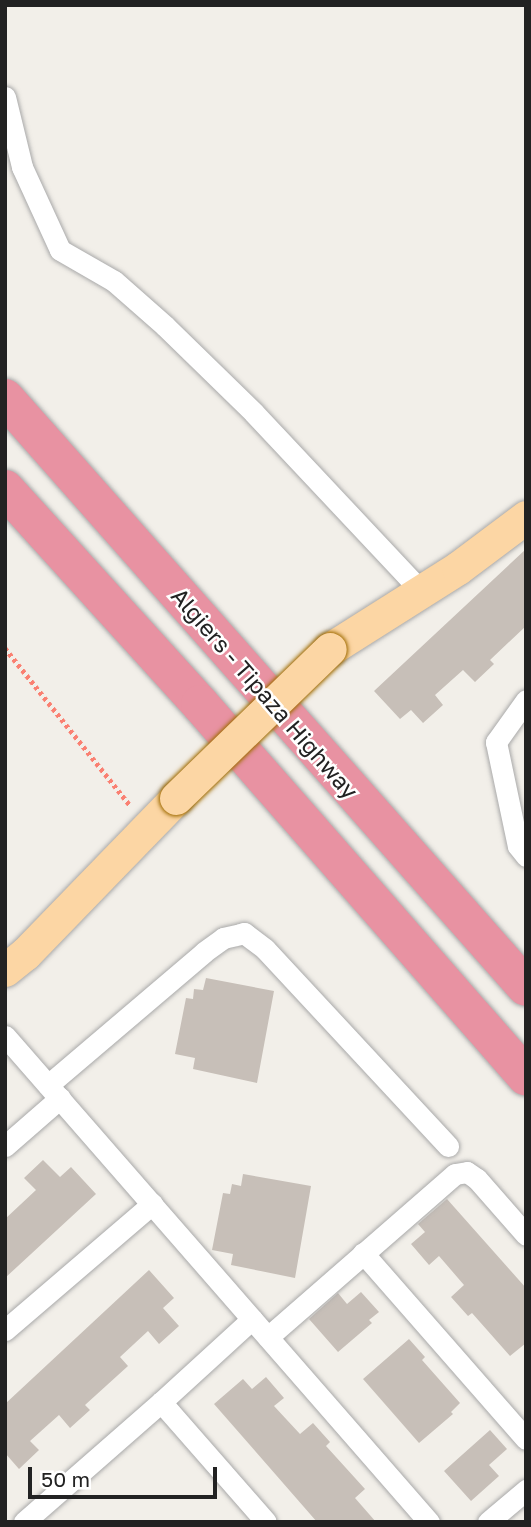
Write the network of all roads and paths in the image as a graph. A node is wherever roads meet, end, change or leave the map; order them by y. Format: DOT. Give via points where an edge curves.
graph roads {
  1 [pos="5,97"];
  2 [pos="5,398"];
  3 [pos="5,489"];
  4 [pos="526,517"];
  5 [pos="421,591"];
  6 [pos="5,648"];
  7 [pos="526,700"];
  8 [pos="148,827"];
  9 [pos="526,856"];
  10 [pos="5,970"];
  11 [pos="526,986"];
  12 [pos="5,1036"];
  13 [pos="526,1077"];
  14 [pos="54,1092"];
  15 [pos="5,1146"];
  16 [pos="448,1146"];
  17 [pos="152,1204"];
  18 [pos="526,1236"];
  19 [pos="363,1253"];
  20 [pos="252,1318"];
  21 [pos="5,1330"];
  22 [pos="268,1337"];
  23 [pos="161,1402"];
  24 [pos="526,1439"];
  25 [pos="526,1490"];
  26 [pos="24,1522"];
  27 [pos="266,1522"];
  28 [pos="429,1522"];
  29 [pos="488,1522"];
  1 -- 5 [label="street" via="22,167 60,250 114,281 166,326 254,412"];
  2 -- 11 [label="highway, Algiers - Tipaza Highway"];
  3 -- 13 [label="highway"];
  4 -- 5 [label="main road"];
  5 -- 8 [label="main road, bridge" via="330,649"];
  6 -- 8 [label="path"];
  7 -- 9 [label="street" via="496,742 518,846"];
  8 -- 10 [label="main road"];
  12 -- 14 [label="street"];
  14 -- 15 [label="street"];
  14 -- 16 [label="street" via="204,952 223,938 244,933 265,949"];
  14 -- 17 [label="street"];
  17 -- 20 [label="street"];
  17 -- 21 [label="street"];
  18 -- 19 [label="street" via="467,1172 455,1174"];
  19 -- 22 [label="street"];
  19 -- 24 [label="street"];
  20 -- 22 [label="street"];
  20 -- 23 [label="street"];
  22 -- 28 [label="street"];
  23 -- 26 [label="street"];
  23 -- 27 [label="street"];
  25 -- 29 [label="street"];
}
